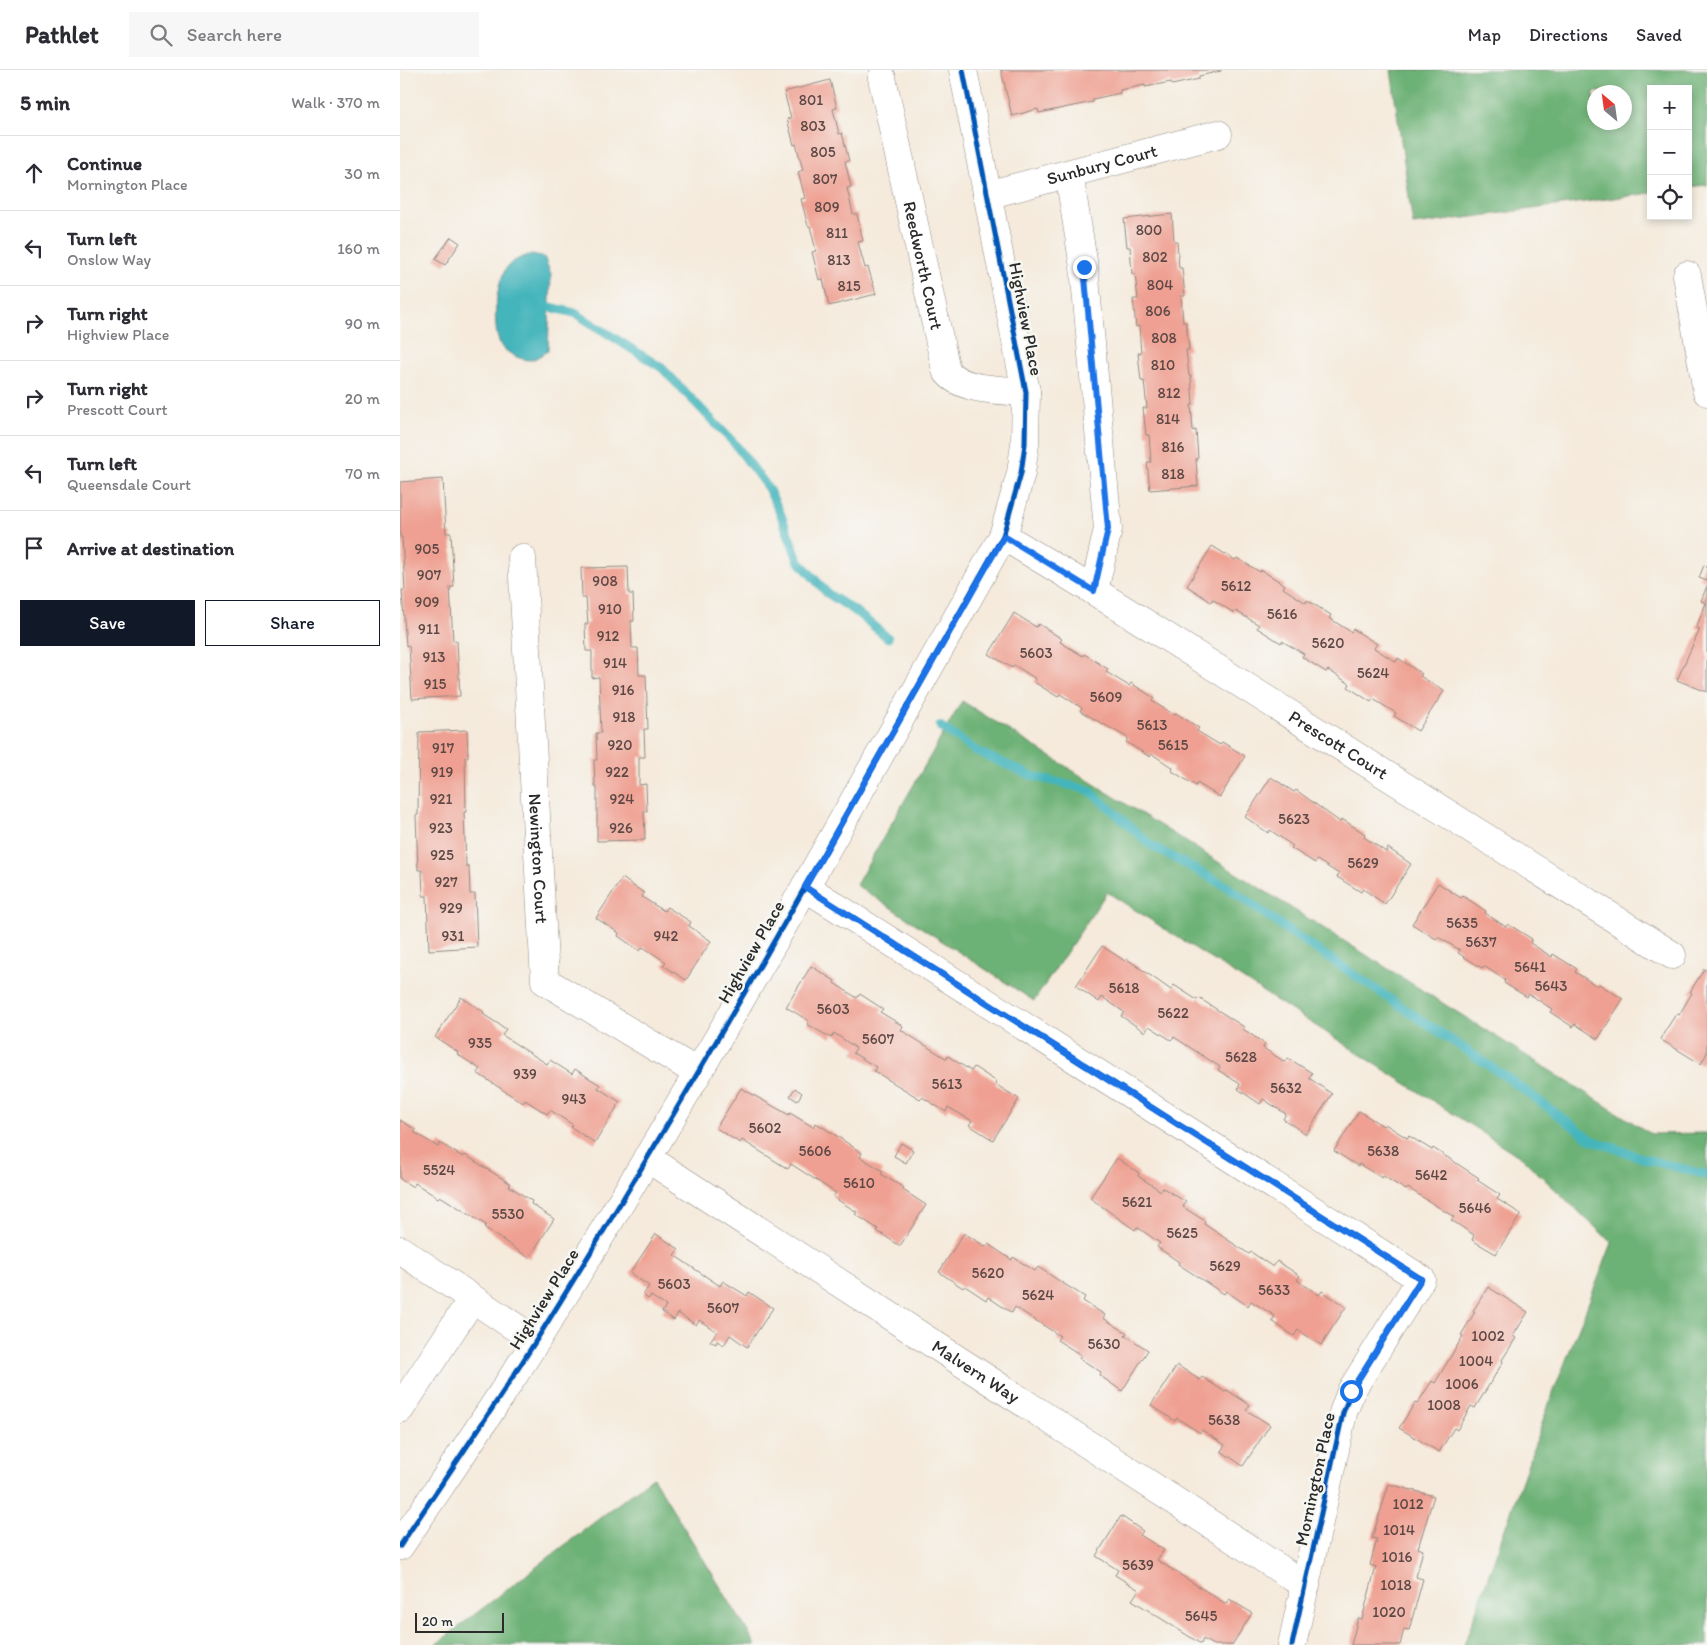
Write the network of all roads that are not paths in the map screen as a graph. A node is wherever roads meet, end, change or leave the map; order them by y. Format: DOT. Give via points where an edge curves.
graph roads {
  1 [pos="963,70"];
  2 [pos="882,78"];
  3 [pos="1218,134"];
  4 [pos="1069,174"];
  5 [pos="987,195"];
  6 [pos="1687,274"];
  7 [pos="1026,392"];
  8 [pos="1707,392"];
  9 [pos="1004,536"];
  10 [pos="522,558"];
  11 [pos="1094,591"];
  12 [pos="805,887"];
  13 [pos="1672,955"];
  14 [pos="698,1072"];
  15 [pos="647,1158"];
  16 [pos="400,1250"];
  17 [pos="472,1299"];
  18 [pos="536,1341"];
  19 [pos="400,1409"];
  20 [pos="400,1546"];
  21 [pos="1306,1586"];
  22 [pos="1292,1645"];
  1 -- 5 [label="street, Highview Place"];
  2 -- 7 [label="street, Reedworth Court" via="946,370 963,384"];
  3 -- 4 [label="street, Sunbury Court"];
  4 -- 5 [label="street, Sunbury Court"];
  4 -- 11 [label="street" via="1084,267 1108,529"];
  5 -- 7 [label="street, Highview Place"];
  6 -- 8 [label="street"];
  7 -- 9 [label="street, Highview Place" via="1021,473"];
  9 -- 11 [label="street, Prescott Court"];
  9 -- 12 [label="street, Highview Place"];
  10 -- 14 [label="street, Newington Court" via="546,982"];
  11 -- 13 [label="street, Prescott Court"];
  12 -- 14 [label="street, Highview Place"];
  12 -- 21 [label="street, Mornington Place" via="1421,1279 1351,1391 1343,1413"];
  14 -- 15 [label="street, Highview Place"];
  15 -- 18 [label="street, Highview Place"];
  15 -- 21 [label="street, Malvern Way"];
  16 -- 17 [label="street"];
  17 -- 18 [label="street"];
  17 -- 19 [label="street"];
  18 -- 20 [label="street, Highview Place"];
  21 -- 22 [label="street, Mornington Place"];
}
